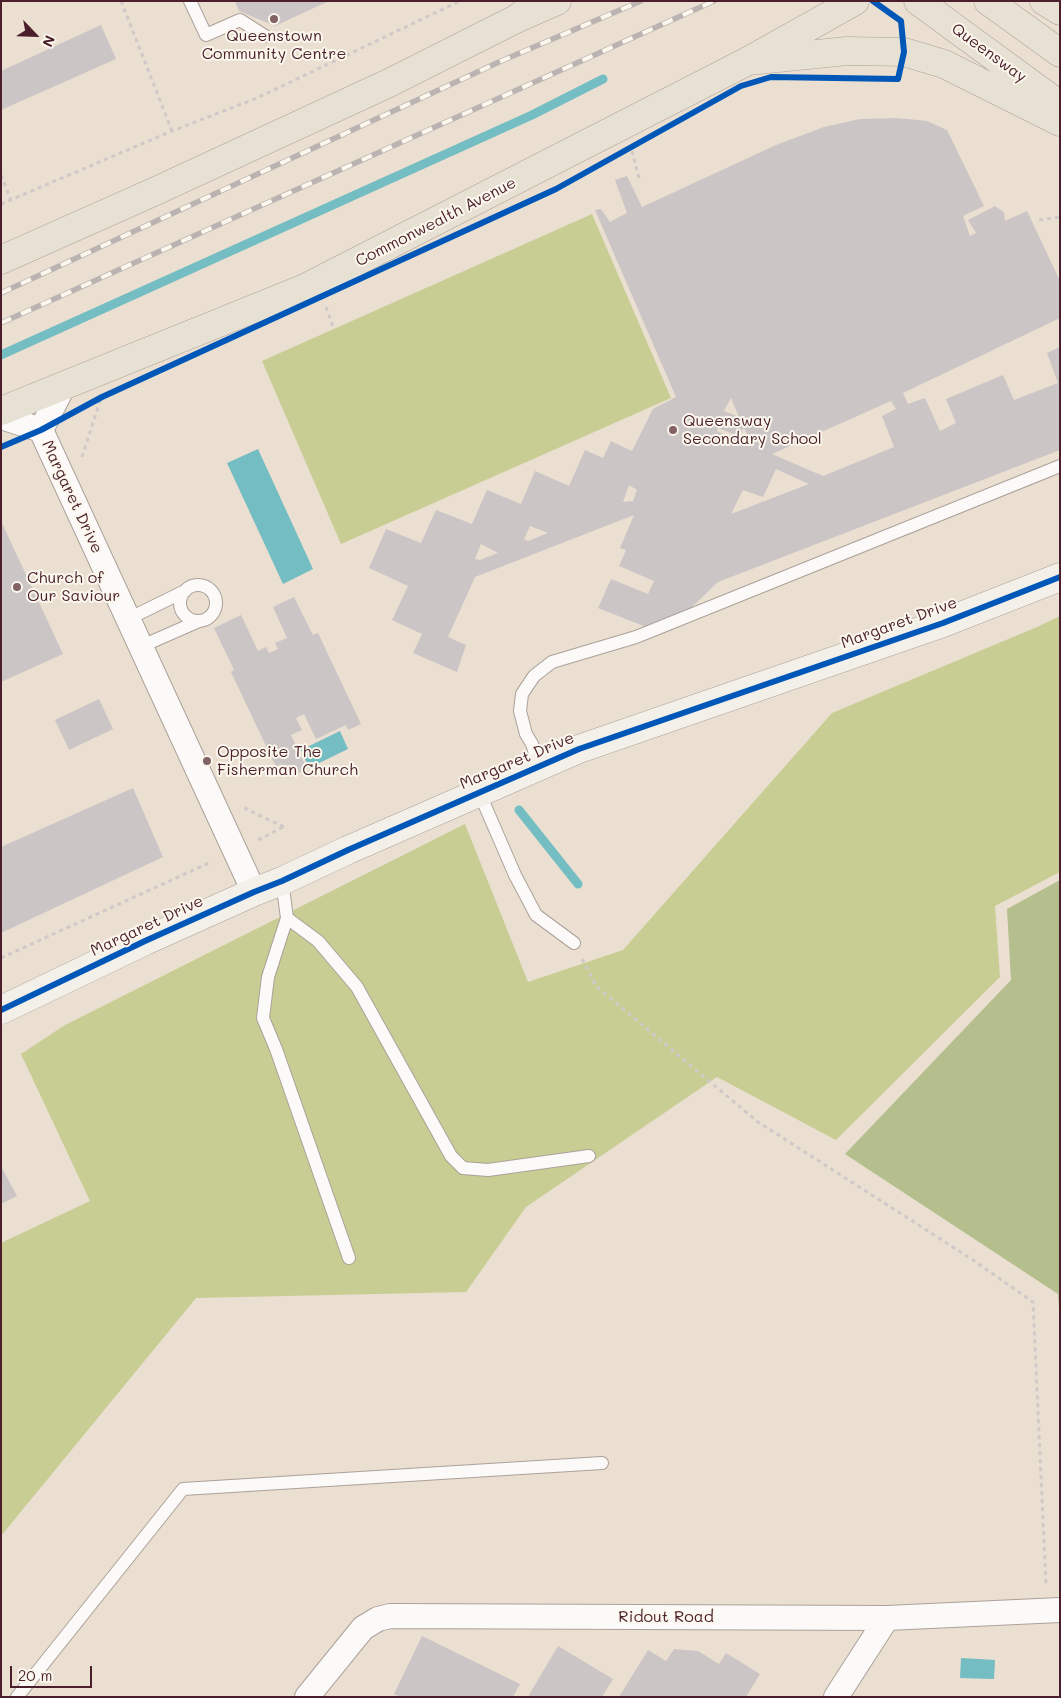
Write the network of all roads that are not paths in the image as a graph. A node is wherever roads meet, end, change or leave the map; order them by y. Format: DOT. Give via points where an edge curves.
graph roads {
  1 [pos="190,1"];
  2 [pos="856,1"];
  3 [pos="918,1"];
  4 [pos="988,1"];
  5 [pos="1044,1"];
  6 [pos="535,6"];
  7 [pos="1060,11"];
  8 [pos="265,36"];
  9 [pos="1060,53"];
  10 [pos="748,61"];
  11 [pos="1060,105"];
  12 [pos="1060,122"];
  13 [pos="1,260"];
  14 [pos="64,385"];
  15 [pos="1,411"];
  16 [pos="1,417"];
  17 [pos="40,430"];
  18 [pos="1060,466"];
  19 [pos="1060,577"];
  20 [pos="185,591"];
  21 [pos="128,619"];
  22 [pos="198,622"];
  23 [pos="142,646"];
  24 [pos="539,766"];
  25 [pos="479,792"];
  26 [pos="282,881"];
  27 [pos="254,892"];
  28 [pos="287,918"];
  29 [pos="574,943"];
  30 [pos="1,1010"];
  31 [pos="589,1156"];
  32 [pos="349,1258"];
  33 [pos="602,1463"];
  34 [pos="1054,1610"];
  35 [pos="887,1618"];
  36 [pos="17,1697"];
  37 [pos="307,1697"];
  38 [pos="836,1697"];
  1 -- 8 [label="lane" via="206,35 240,20"];
  2 -- 10 [label="main road, Commonwealth Avenue"];
  3 -- 11 [label="main road, Queensway"];
  4 -- 9 [label="main road"];
  5 -- 7 [label="main road"];
  6 -- 13 [label="main road" via="380,87"];
  10 -- 12 [label="main road" via="847,51 904,52 944,64"];
  10 -- 14 [label="main road, Commonwealth Avenue" via="305,288"];
  14 -- 15 [label="main road, Commonwealth Avenue"];
  14 -- 17 [label="street, Margaret Drive"];
  16 -- 17 [label="street, Margaret Drive"];
  17 -- 21 [label="street, Margaret Drive"];
  18 -- 24 [label="lane" via="636,637 552,662 534,676 522,694 520,711"];
  19 -- 24 [label="street, Margaret Drive" via="943,623 579,749"];
  20 -- 21 [label="lane"];
  20 -- 22 [label="lane" via="180,602 182,613"];
  20 -- 22 [label="lane" via="202,586 214,596 210,617"];
  21 -- 23 [label="street, Margaret Drive"];
  22 -- 23 [label="lane"];
  23 -- 27 [label="street, Margaret Drive"];
  24 -- 25 [label="street, Margaret Drive"];
  25 -- 26 [label="street, Margaret Drive"];
  25 -- 29 [label="lane" via="536,915"];
  26 -- 27 [label="street, Margaret Drive"];
  26 -- 28 [label="lane"];
  27 -- 30 [label="street, Margaret Drive"];
  28 -- 31 [label="lane" via="318,941 357,987 451,1156 463,1168 488,1170"];
  28 -- 32 [label="lane" via="268,977 263,1018"];
  33 -- 36 [label="lane" via="183,1489"];
  34 -- 35 [label="street, Ridout Road"];
  35 -- 37 [label="street, Ridout Road" via="390,1616 362,1628"];
  35 -- 38 [label="street"];
}
